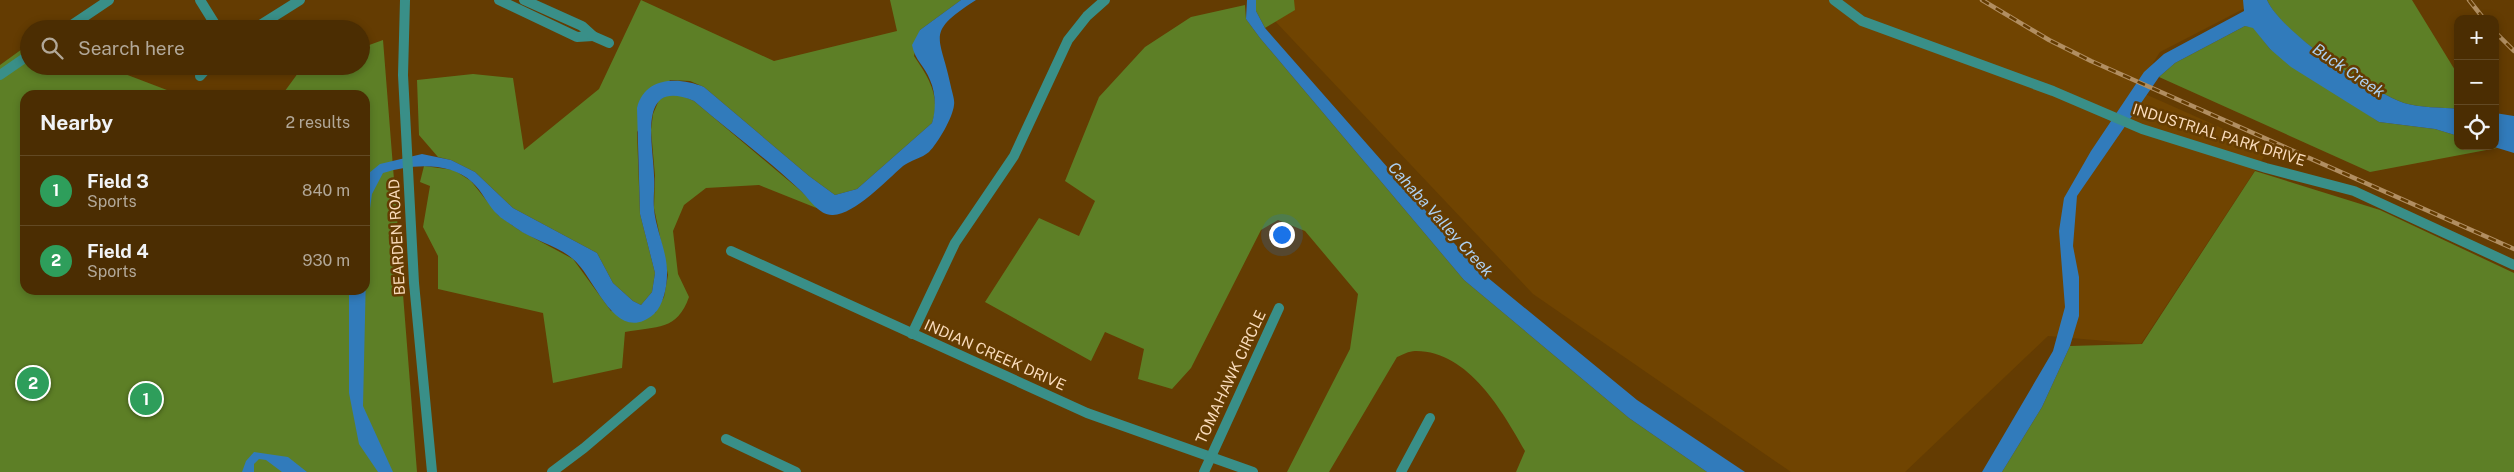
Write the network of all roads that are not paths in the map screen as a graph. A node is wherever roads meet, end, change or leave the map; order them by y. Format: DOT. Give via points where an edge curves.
graph roads {
  1 [pos="109,0"];
  2 [pos="200,0"];
  3 [pos="300,0"];
  4 [pos="406,0"];
  5 [pos="499,0"];
  6 [pos="524,0"];
  7 [pos="1105,0"];
  8 [pos="1834,0"];
  9 [pos="79,20"];
  10 [pos="212,20"];
  11 [pos="268,20"];
  12 [pos="593,36"];
  13 [pos="609,44"];
  14 [pos="20,61"];
  15 [pos="0,75"];
  16 [pos="731,251"];
  17 [pos="2514,264"];
  18 [pos="1279,308"];
  19 [pos="912,334"];
  20 [pos="651,391"];
  21 [pos="1430,418"];
  22 [pos="726,439"];
  23 [pos="1211,458"];
  24 [pos="432,472"];
  25 [pos="552,472"];
  26 [pos="793,472"];
  27 [pos="1204,472"];
  28 [pos="1253,472"];
  29 [pos="1401,472"];
  1 -- 9 [label="street"];
  2 -- 10 [label="street"];
  3 -- 11 [label="street"];
  4 -- 24 [label="street, BEARDEN ROAD" via="403,75 420,360"];
  5 -- 12 [label="street" via="577,37"];
  6 -- 12 [label="street" via="582,26"];
  7 -- 19 [label="street" via="1080,23 1065,45 1014,156 955,243"];
  8 -- 17 [label="street, INDUSTRIAL PARK DRIVE" via="1862,22 2053,91 2142,129 2266,168 2354,190"];
  12 -- 13 [label="street"];
  14 -- 15 [label="street"];
  16 -- 19 [label="street, INDIAN CREEK DRIVE"];
  18 -- 23 [label="street, TOMAHAWK CIRCLE"];
  19 -- 23 [label="street, INDIAN CREEK DRIVE" via="1087,413"];
  20 -- 25 [label="street"];
  21 -- 29 [label="street"];
  22 -- 26 [label="street"];
  23 -- 27 [label="street, TOMAHAWK CIRCLE"];
  23 -- 28 [label="street, INDIAN CREEK DRIVE"];
}
